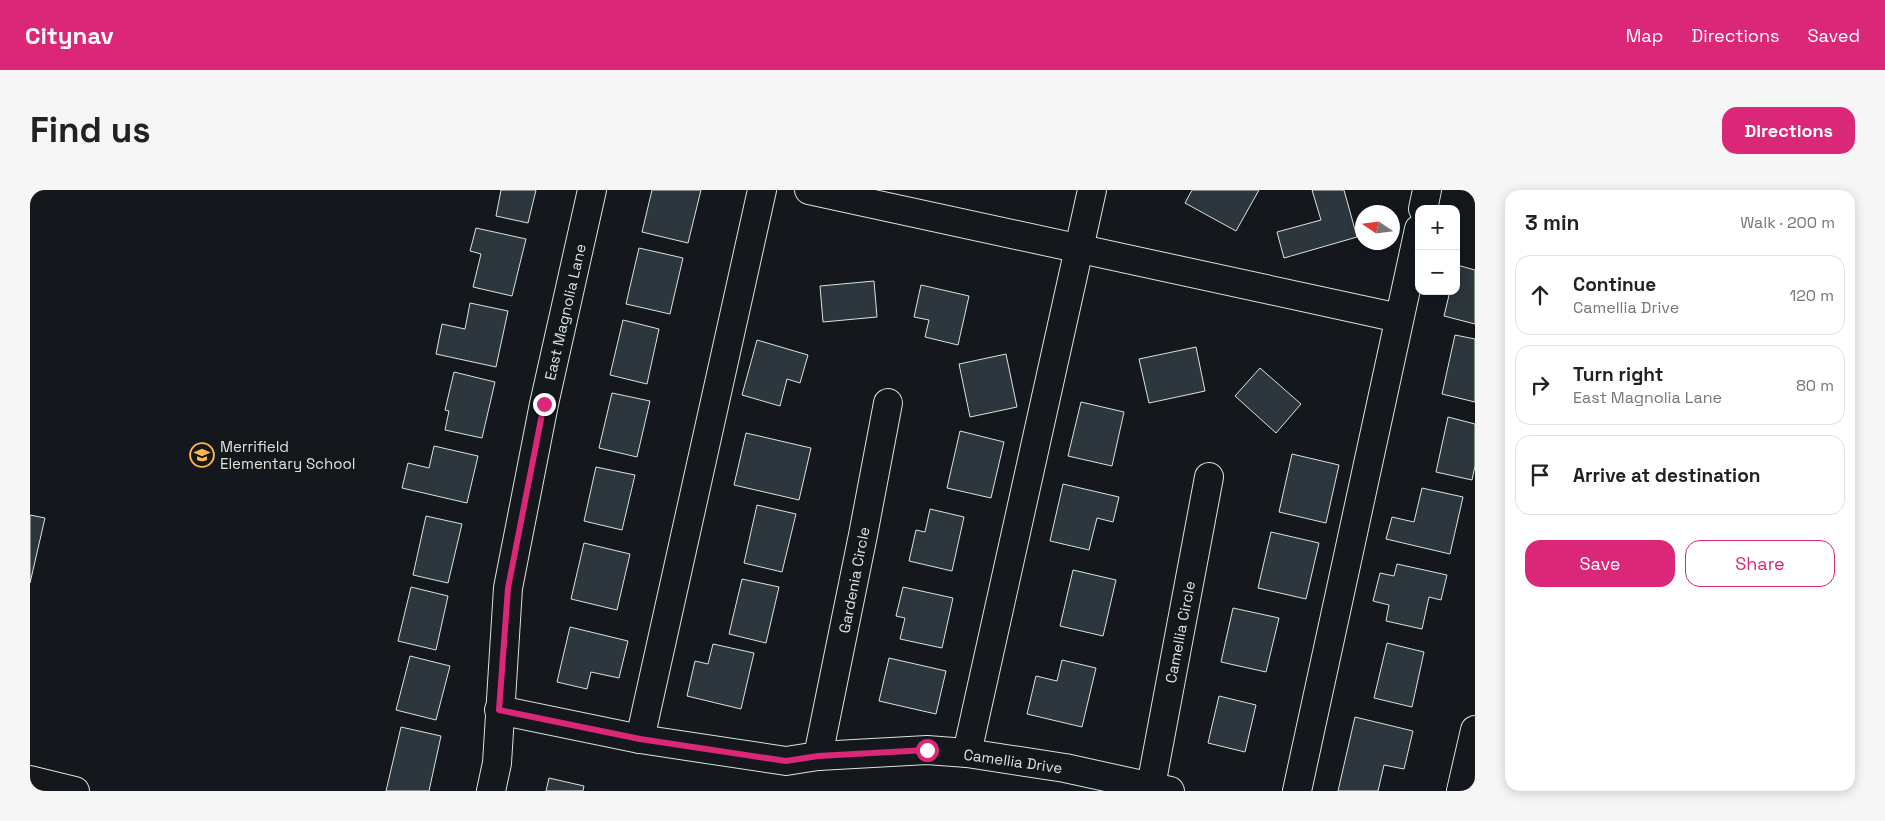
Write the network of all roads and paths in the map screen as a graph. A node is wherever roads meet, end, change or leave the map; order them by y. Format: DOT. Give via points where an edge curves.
graph roads {
  1 [pos="592,190"];
  2 [pos="762,190"];
  3 [pos="809,190"];
  4 [pos="1092,190"];
  5 [pos="1427,190"];
  6 [pos="1424,205"];
  7 [pos="1415,247"];
  8 [pos="1079,248"];
  9 [pos="1399,318"];
  10 [pos="888,403"];
  11 [pos="1208,478"];
  12 [pos="499,710"];
  13 [pos="1475,730"];
  14 [pos="640,739"];
  15 [pos="967,753"];
  16 [pos="818,756"];
  17 [pos="30,780"];
  18 [pos="1160,788"];
  19 [pos="75,791"];
  20 [pos="491,791"];
  21 [pos="1297,791"];
  22 [pos="1461,791"];
  1 -- 12 [label="street, East Magnolia Lane" via="544,404 508,588"];
  2 -- 14 [label="street"];
  3 -- 8 [label="street"];
  4 -- 8 [label="street"];
  5 -- 6 [label="street"];
  7 -- 9 [label="street"];
  8 -- 9 [label="street"];
  8 -- 15 [label="street"];
  9 -- 21 [label="street"];
  10 -- 16 [label="street, Gardenia Circle"];
  11 -- 18 [label="street, Camellia Circle"];
  12 -- 14 [label="street, Camellia Drive"];
  12 -- 20 [label="street, East Magnolia Lane" via="497,763"];
  13 -- 22 [label="street"];
  14 -- 16 [label="street, Camellia Drive" via="786,761"];
  15 -- 16 [label="street, Camellia Drive" via="918,750"];
  15 -- 18 [label="street, Camellia Drive" via="1065,768"];
  17 -- 19 [label="street"];
}
